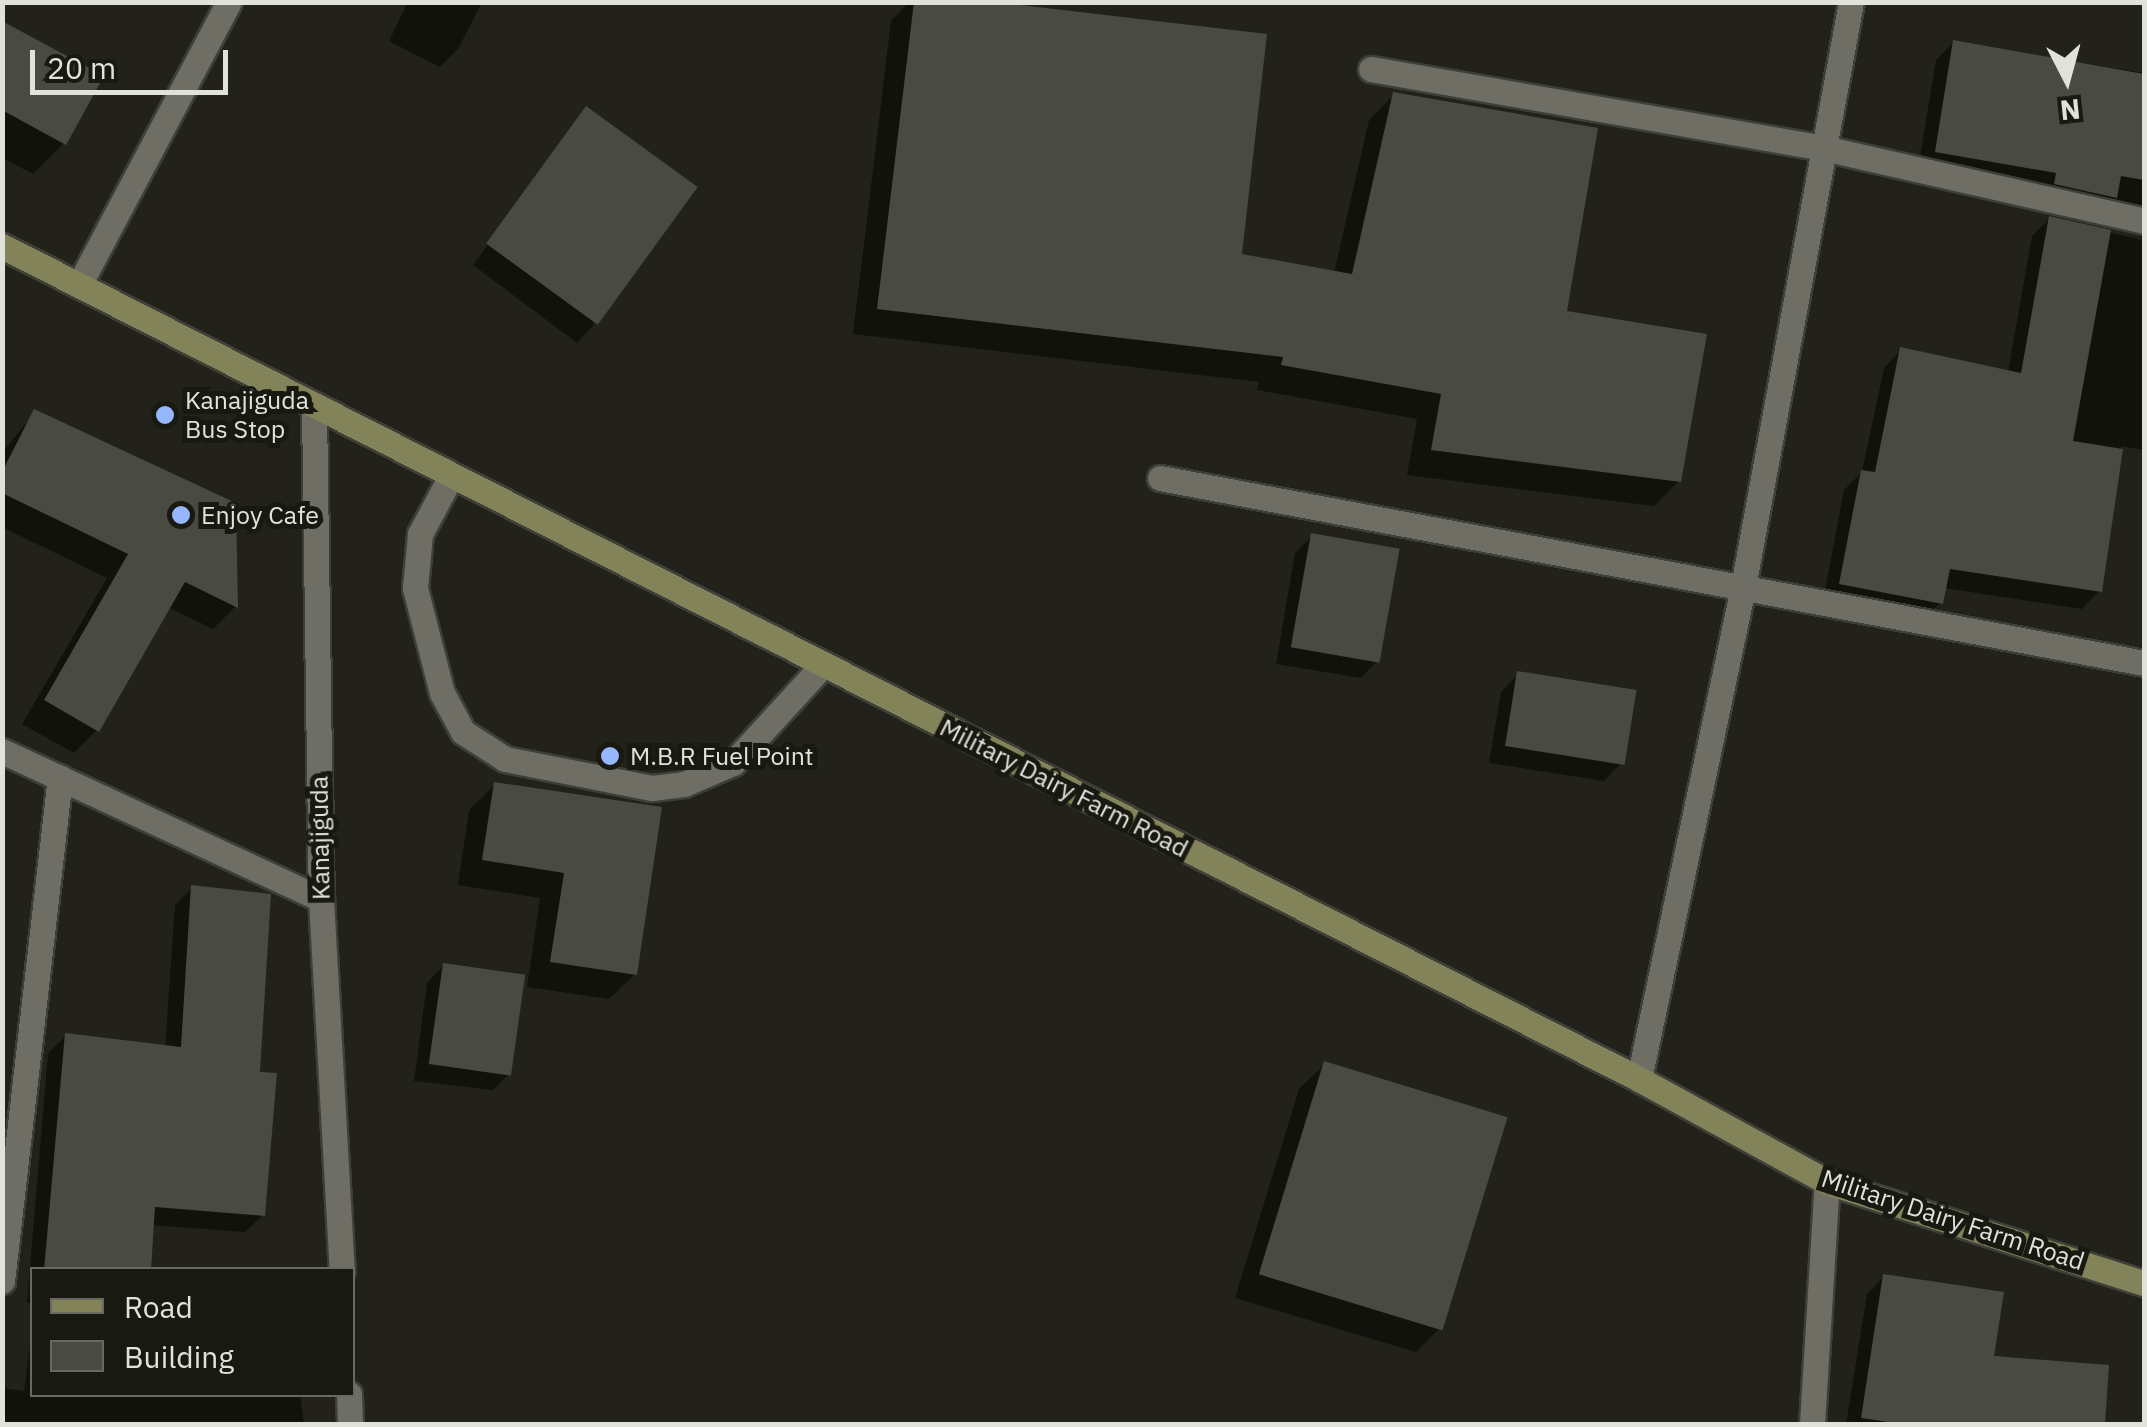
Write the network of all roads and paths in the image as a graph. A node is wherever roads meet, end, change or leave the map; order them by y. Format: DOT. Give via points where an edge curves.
graph roads {
  1 [pos="229,2"];
  2 [pos="1850,2"];
  3 [pos="1371,69"];
  4 [pos="1828,149"];
  5 [pos="2144,221"];
  6 [pos="2,246"];
  7 [pos="79,285"];
  8 [pos="314,406"];
  9 [pos="451,476"];
  10 [pos="1160,478"];
  11 [pos="1743,588"];
  12 [pos="2144,663"];
  13 [pos="822,666"];
  14 [pos="2,750"];
  15 [pos="60,778"];
  16 [pos="321,899"];
  17 [pos="1639,1079"];
  18 [pos="1827,1182"];
  19 [pos="342,1267"];
  20 [pos="2,1281"];
  21 [pos="2144,1282"];
  22 [pos="348,1397"];
  23 [pos="350,1424"];
  24 [pos="1812,1424"];
  1 -- 7 [label="street"];
  2 -- 4 [label="street"];
  3 -- 4 [label="street"];
  4 -- 5 [label="street"];
  4 -- 11 [label="street"];
  6 -- 7 [label="main road, Military Dairy Farm Road"];
  7 -- 8 [label="main road, Military Dairy Farm Road"];
  8 -- 9 [label="main road, Military Dairy Farm Road"];
  8 -- 16 [label="street, Kanajiguda"];
  9 -- 13 [label="main road, Military Dairy Farm Road"];
  9 -- 13 [label="street" via="420,534 418,603 442,694 463,732 505,759 652,788 684,784 733,762"];
  10 -- 11 [label="street"];
  11 -- 12 [label="street"];
  11 -- 17 [label="street"];
  13 -- 17 [label="main road, Military Dairy Farm Road"];
  14 -- 15 [label="street"];
  15 -- 16 [label="street"];
  15 -- 20 [label="street"];
  16 -- 19 [label="street, Kanajiguda"];
  17 -- 18 [label="main road, Military Dairy Farm Road"];
  18 -- 21 [label="main road, Military Dairy Farm Road"];
  18 -- 24 [label="street"];
  22 -- 23 [label="street"];
}
